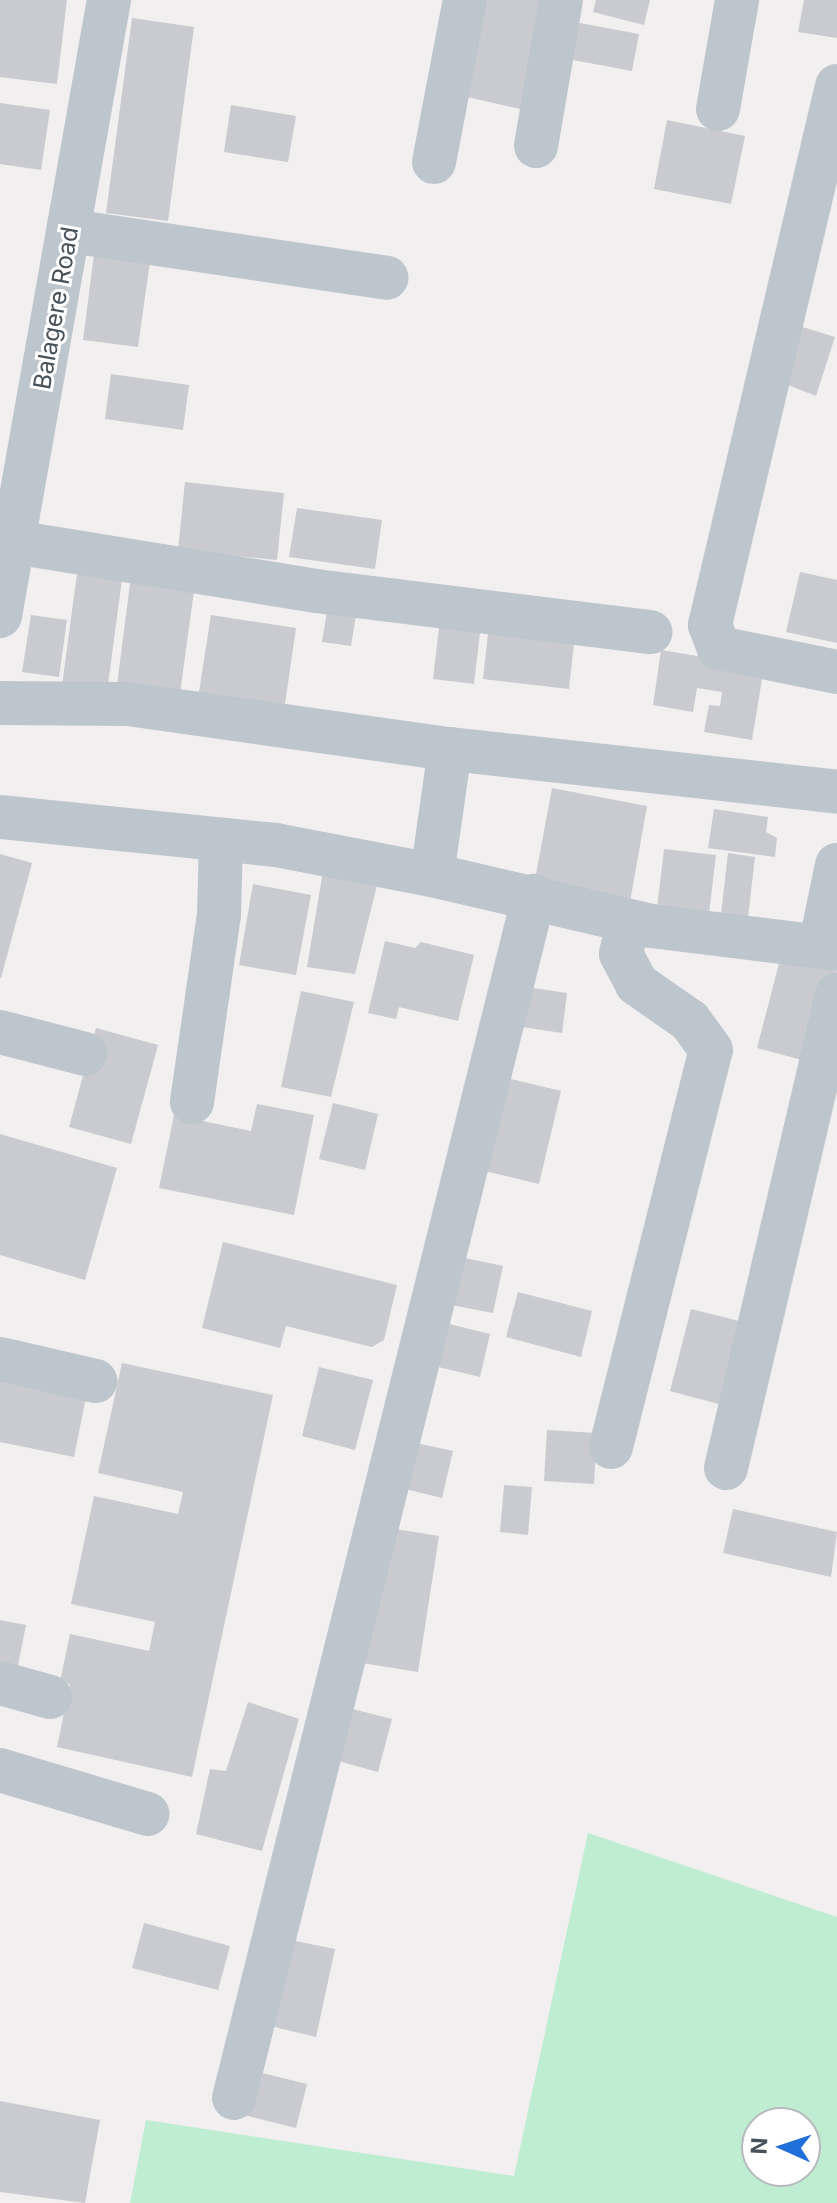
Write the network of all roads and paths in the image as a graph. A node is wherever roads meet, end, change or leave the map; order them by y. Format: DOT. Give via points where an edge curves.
graph roads {
  1 [pos="109,0"];
  2 [pos="465,0"];
  3 [pos="561,0"];
  4 [pos="737,0"];
  5 [pos="837,86"];
  6 [pos="718,109"];
  7 [pos="536,146"];
  8 [pos="434,162"];
  9 [pos="70,231"];
  10 [pos="387,278"];
  11 [pos="12,486"];
  12 [pos="14,542"];
  13 [pos="0,616"];
  14 [pos="650,632"];
  15 [pos="837,672"];
  16 [pos="0,703"];
  17 [pos="450,749"];
  18 [pos="837,792"];
  19 [pos="0,817"];
  20 [pos="221,840"];
  21 [pos="837,865"];
  22 [pos="432,875"];
  23 [pos="534,896"];
  24 [pos="628,922"];
  25 [pos="829,948"];
  26 [pos="837,995"];
  27 [pos="0,1032"];
  28 [pos="85,1054"];
  29 [pos="192,1102"];
  30 [pos="0,1359"];
  31 [pos="95,1381"];
  32 [pos="611,1447"];
  33 [pos="726,1468"];
  34 [pos="0,1683"];
  35 [pos="50,1697"];
  36 [pos="0,1770"];
  37 [pos="148,1814"];
  38 [pos="234,2098"];
  1 -- 9 [label="street, Balagere Road"];
  2 -- 8 [label="street"];
  3 -- 7 [label="street"];
  4 -- 6 [label="street"];
  5 -- 15 [label="street" via="710,625 719,648"];
  9 -- 10 [label="street"];
  9 -- 11 [label="street, Balagere Road"];
  11 -- 12 [label="street, Balagere Road"];
  12 -- 13 [label="street, Balagere Road"];
  12 -- 14 [label="street" via="316,591"];
  16 -- 17 [label="street" via="128,704"];
  17 -- 18 [label="street"];
  17 -- 22 [label="street"];
  19 -- 20 [label="street"];
  20 -- 22 [label="street"];
  20 -- 29 [label="street" via="219,915"];
  21 -- 25 [label="street"];
  22 -- 23 [label="street"];
  23 -- 24 [label="street"];
  23 -- 38 [label="street"];
  24 -- 25 [label="street"];
  24 -- 32 [label="street" via="621,954 637,984 690,1021 711,1050"];
  26 -- 33 [label="street"];
  27 -- 28 [label="street"];
  30 -- 31 [label="street"];
  34 -- 35 [label="street"];
  36 -- 37 [label="street"];
}
